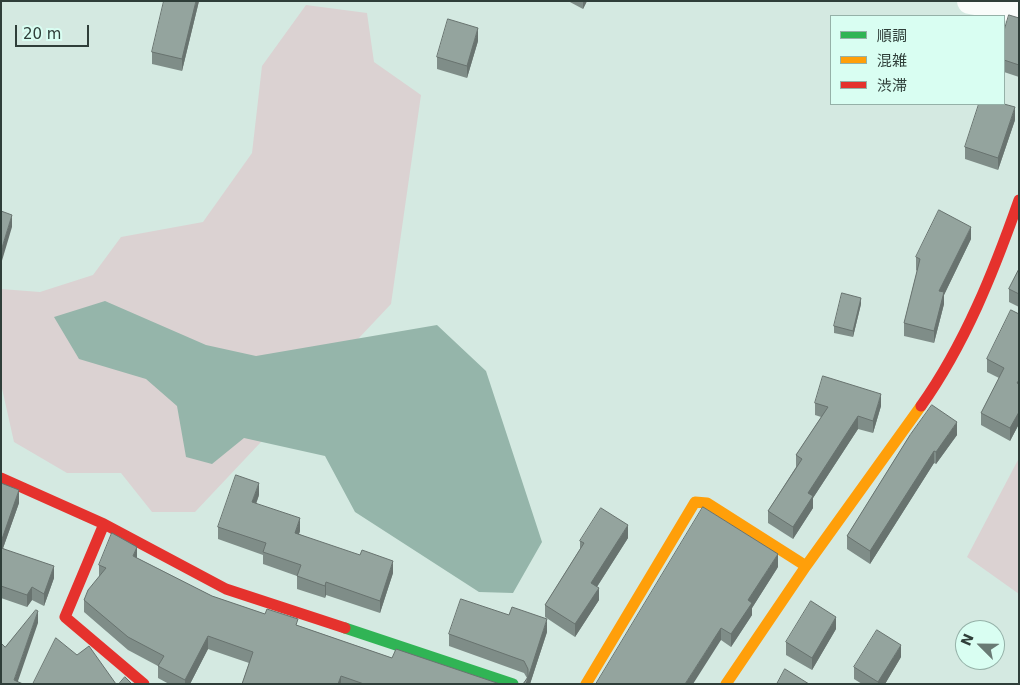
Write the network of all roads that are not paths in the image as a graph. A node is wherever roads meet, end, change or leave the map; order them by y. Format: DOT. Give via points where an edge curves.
graph roads {
  1 [pos="970,1"];
  2 [pos="1019,10"];
  3 [pos="1019,200"];
  4 [pos="1,478"];
  5 [pos="104,524"];
  6 [pos="806,566"];
  7 [pos="144,684"];
  8 [pos="513,684"];
  9 [pos="586,684"];
  10 [pos="726,684"];
  1 -- 2 [label="street"];
  3 -- 6 [label="street" via="1001,252 955,352 923,403"];
  4 -- 5 [label="street"];
  5 -- 7 [label="street" via="65,616"];
  5 -- 8 [label="street" via="226,589"];
  6 -- 9 [label="street" via="707,503 695,502"];
  6 -- 10 [label="street"];
}
